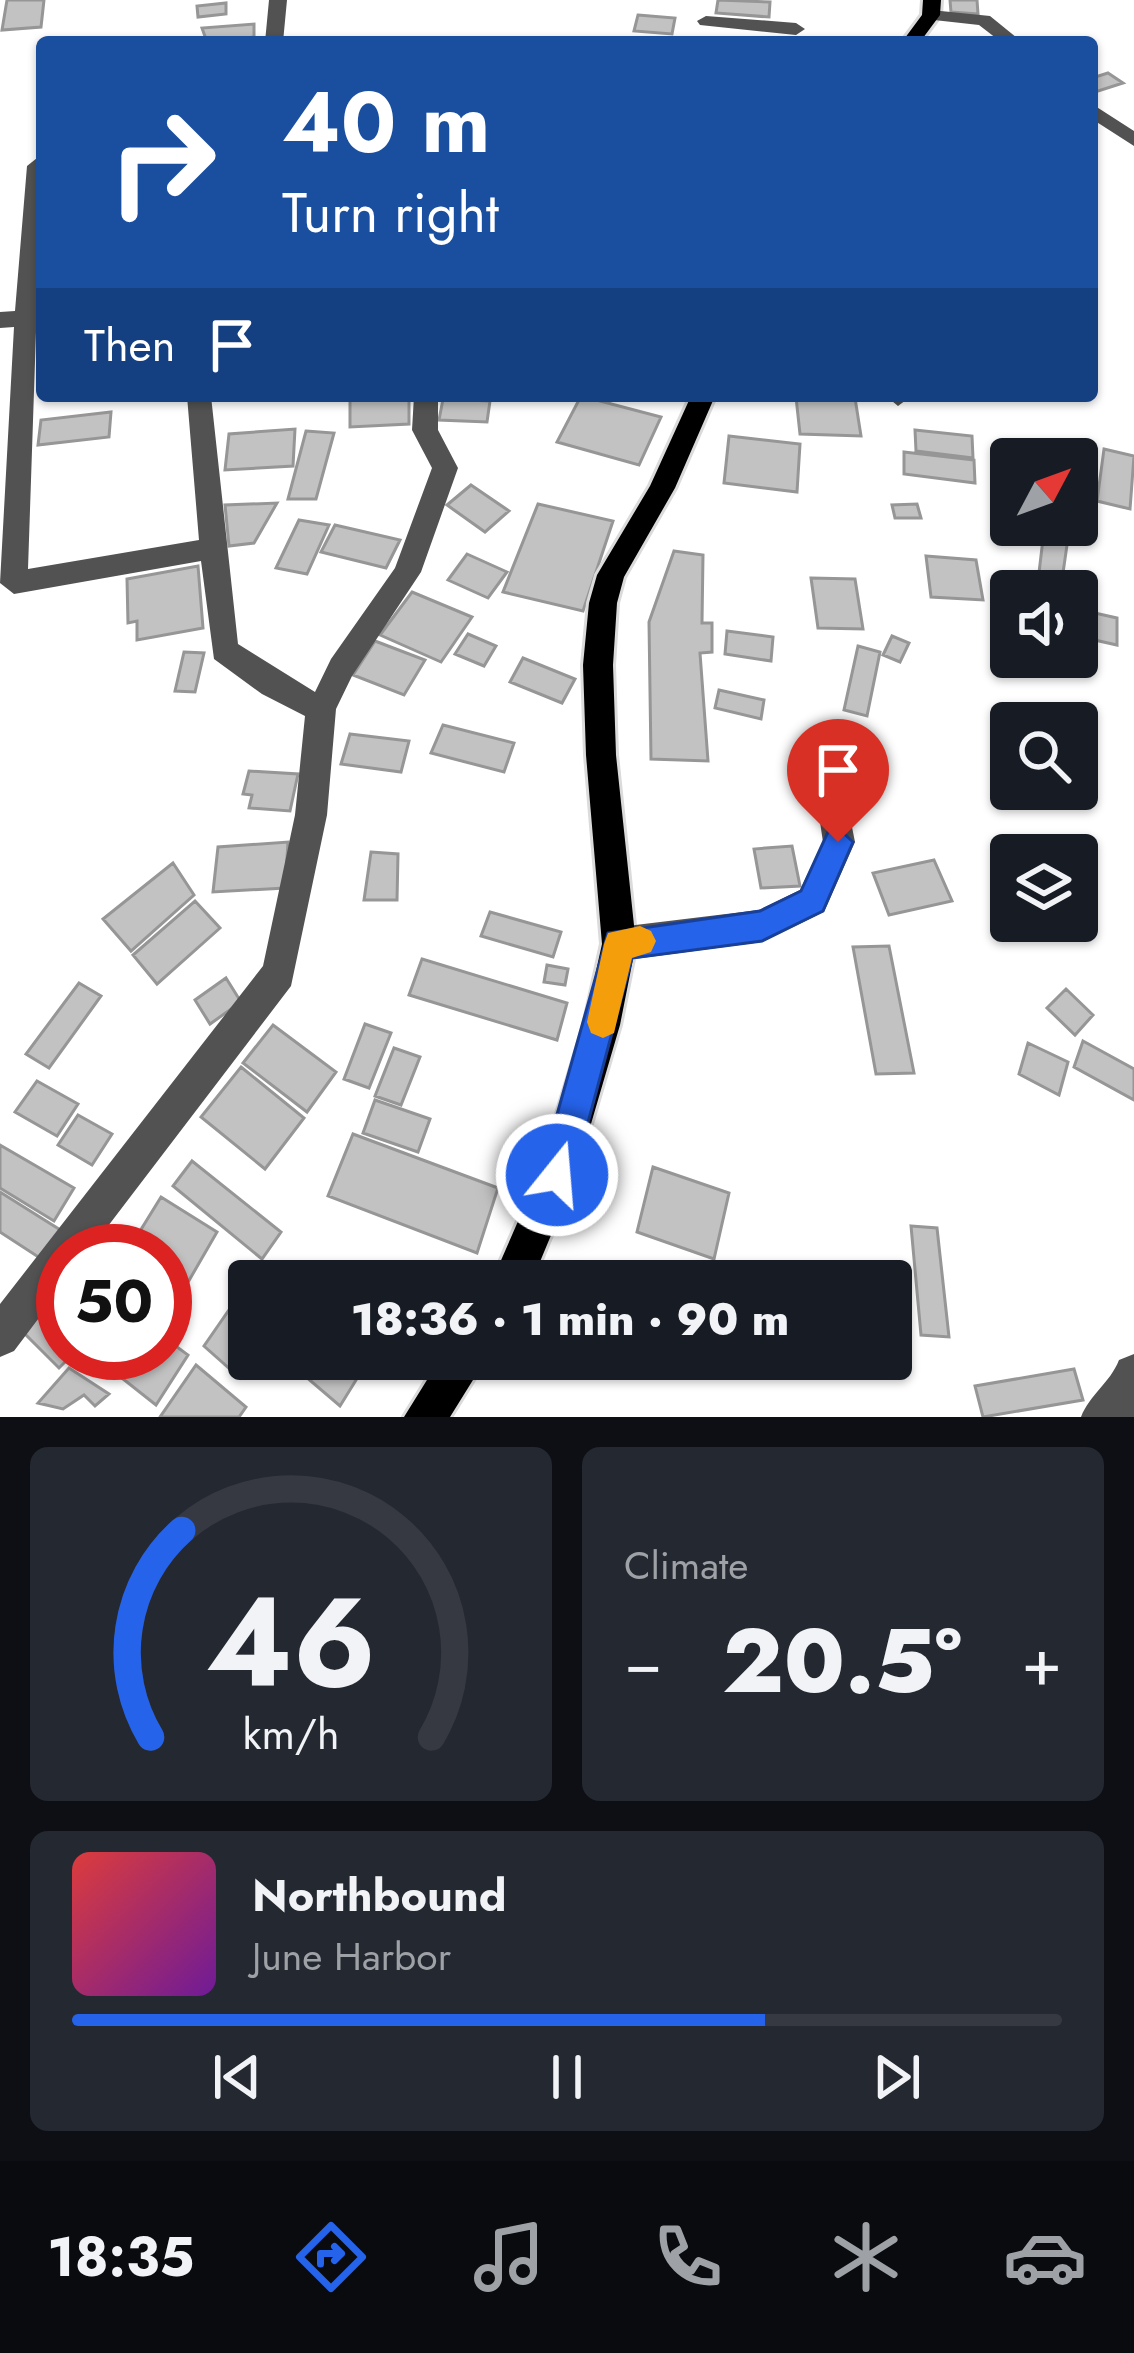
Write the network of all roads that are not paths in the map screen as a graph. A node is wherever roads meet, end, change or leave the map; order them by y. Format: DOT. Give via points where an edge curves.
graph roads {
  1 [pos="278,0"];
  2 [pos="716,0"];
  3 [pos="931,7"];
  4 [pos="706,21"];
  5 [pos="796,29"];
  6 [pos="275,36"];
  7 [pos="702,36"];
  8 [pos="914,36"];
  9 [pos="1005,36"];
  10 [pos="1098,114"];
  11 [pos="1134,140"];
  12 [pos="36,172"];
  13 [pos="13,319"];
  14 [pos="200,402"];
  15 [pos="426,402"];
  16 [pos="701,402"];
  17 [pos="213,548"];
  18 [pos="321,709"];
  19 [pos="830,782"];
  20 [pos="619,944"];
  21 [pos="86,1224"];
  22 [pos="521,1260"];
  23 [pos="36,1290"];
  24 [pos="0,1337"];
  25 [pos="1134,1375"];
  26 [pos="451,1380"];
  27 [pos="425,1417"];
  28 [pos="1102,1417"];
  1 -- 6 [label="street"];
  2 -- 4 [label="street"];
  3 -- 8 [label="main road"];
  3 -- 9 [label="street" via="984,20"];
  4 -- 5 [label="street"];
  4 -- 7 [label="street"];
  10 -- 11 [label="street"];
  12 -- 13 [label="street"];
  13 -- 17 [label="street" via="14,583"];
  14 -- 17 [label="street"];
  15 -- 18 [label="street" via="425,430 446,468 407,572"];
  16 -- 20 [label="main road" via="603,603 601,755"];
  17 -- 18 [label="street" via="224,650"];
  18 -- 21 [label="street" via="311,814 279,974"];
  19 -- 20 [label="street" via="838,842 812,901 762,926"];
  20 -- 22 [label="main road" via="557,1175"];
  23 -- 24 [label="street"];
  25 -- 28 [label="street" via="1128,1394"];
  26 -- 27 [label="main road"];
}
